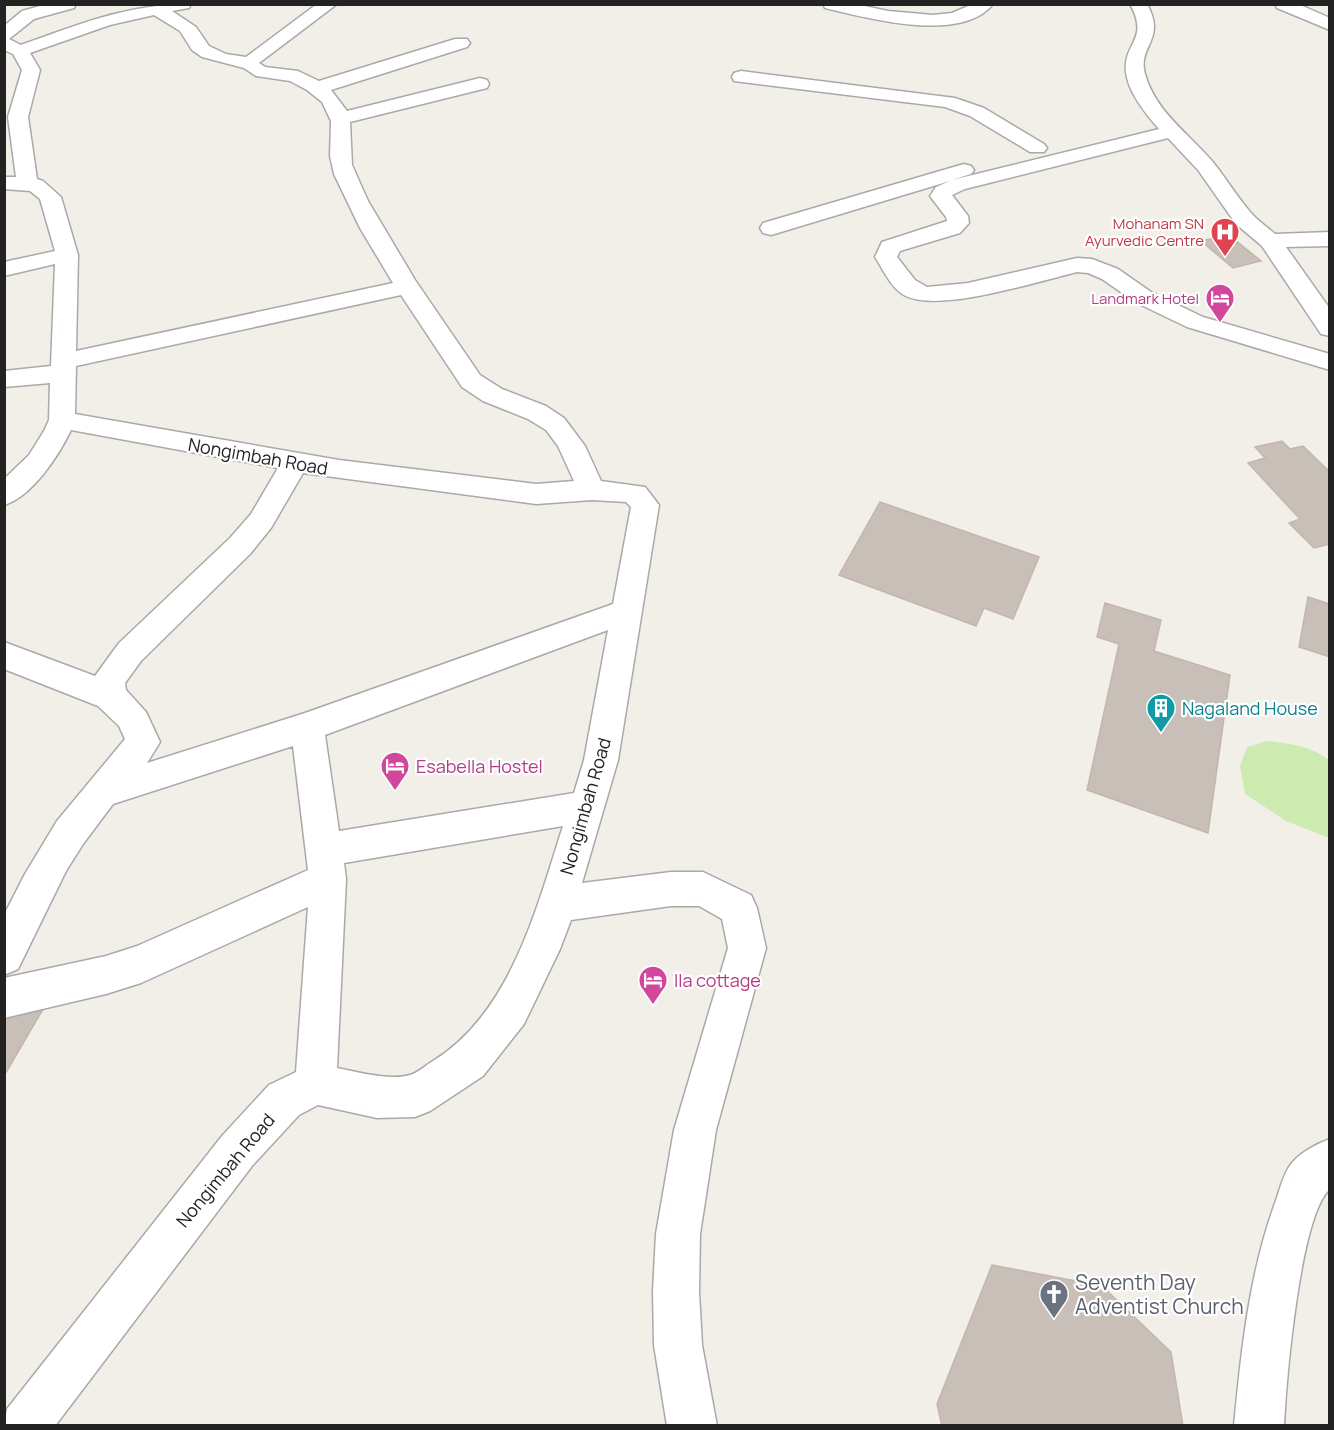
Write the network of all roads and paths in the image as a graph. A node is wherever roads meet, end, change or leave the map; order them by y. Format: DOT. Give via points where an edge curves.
graph roads {
  1 [pos="68,4"];
  2 [pos="183,4"];
  3 [pos="329,4"];
  4 [pos="831,4"];
  5 [pos="985,4"];
  6 [pos="1138,4"];
  7 [pos="1283,4"];
  8 [pos="158,10"];
  9 [pos="1329,25"];
  10 [pos="4,35"];
  11 [pos="461,43"];
  12 [pos="12,47"];
  13 [pos="250,63"];
  14 [pos="741,77"];
  15 [pos="480,84"];
  16 [pos="317,88"];
  17 [pos="341,118"];
  18 [pos="1166,124"];
  19 [pos="1037,148"];
  20 [pos="16,183"];
  21 [pos="771,228"];
  22 [pos="1329,239"];
  23 [pos="1270,241"];
  24 [pos="67,255"];
  25 [pos="4,269"];
  26 [pos="407,287"];
  27 [pos="1329,329"];
  28 [pos="1329,362"];
  29 [pos="65,367"];
  30 [pos="4,379"];
  31 [pos="62,420"];
  32 [pos="296,462"];
  33 [pos="592,490"];
  34 [pos="4,495"];
  35 [pos="627,611"];
  36 [pos="4,655"];
  37 [pos="110,696"];
  38 [pos="307,727"];
  39 [pos="103,792"];
  40 [pos="587,806"];
  41 [pos="326,864"];
  42 [pos="556,904"];
  43 [pos="4,956"];
  44 [pos="4,998"];
  45 [pos="316,1084"];
  46 [pos="1329,1160"];
  47 [pos="24,1425"];
  48 [pos="692,1425"];
  49 [pos="1259,1425"];
  1 -- 10 [label="street" via="28,15"];
  2 -- 8 [label="street"];
  3 -- 13 [label="street"];
  4 -- 5 [label="street" via="887,16 926,19 960,18"];
  6 -- 18 [label="street" via="1146,18 1147,32 1135,71 1142,92"];
  7 -- 9 [label="street"];
  8 -- 12 [label="street"];
  8 -- 13 [label="street" via="183,26 205,51"];
  11 -- 16 [label="street"];
  12 -- 20 [label="street" via="31,70 18,117"];
  13 -- 16 [label="street" via="258,72 289,74"];
  14 -- 19 [label="street" via="955,104 977,112"];
  15 -- 17 [label="street"];
  16 -- 17 [label="street"];
  17 -- 26 [label="street" via="343,172"];
  18 -- 19 [label="street"];
  18 -- 23 [label="street" via="1205,166 1244,219"];
  18 -- 28 [label="street" via="943,191 941,196 958,223 890,248 886,257 908,286 924,295 1077,265 1092,266 1195,322"];
  19 -- 21 [label="street"];
  20 -- 24 [label="street" via="36,185 50,197"];
  22 -- 23 [label="street"];
  23 -- 27 [label="street"];
  24 -- 25 [label="street"];
  24 -- 29 [label="street"];
  26 -- 29 [label="street"];
  26 -- 33 [label="street" via="471,381 484,392 554,423"];
  29 -- 30 [label="street"];
  29 -- 31 [label="street"];
  31 -- 32 [label="street, Nongimbah Road"];
  31 -- 34 [label="street" via="56,438 40,460"];
  32 -- 33 [label="street, Nongimbah Road" via="536,494"];
  32 -- 37 [label="street" via="261,521 240,546 130,652 109,681"];
  33 -- 35 [label="street, Nongimbah Road" via="635,494 645,505"];
  35 -- 38 [label="street"];
  35 -- 40 [label="street, Nongimbah Road" via="601,760"];
  36 -- 37 [label="street"];
  37 -- 39 [label="street" via="138,724 143,742"];
  38 -- 39 [label="street"];
  38 -- 41 [label="street"];
  39 -- 43 [label="street" via="60,846"];
  40 -- 41 [label="street"];
  40 -- 42 [label="street, Nongimbah Road"];
  41 -- 44 [label="street" via="141,964"];
  41 -- 45 [label="street"];
  42 -- 45 [label="street, Nongimbah Road" via="547,936 510,1010 468,1062 415,1096 377,1097"];
  42 -- 48 [label="street" via="671,889 703,889 738,908 747,948 695,1130 678,1233 678,1345"];
  45 -- 47 [label="street, Nongimbah Road" via="284,1100 237,1151"];
  46 -- 49 [label="street" via="1305,1180 1290,1224 1270,1324"];
}
